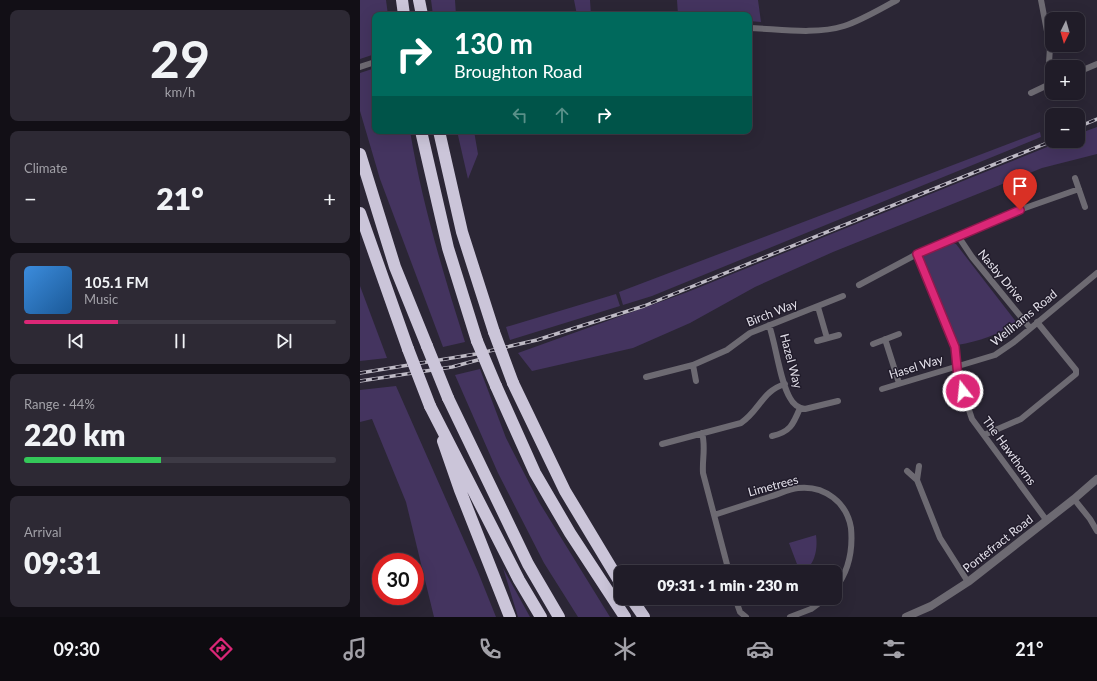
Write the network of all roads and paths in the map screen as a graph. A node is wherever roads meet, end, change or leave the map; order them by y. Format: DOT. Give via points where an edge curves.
graph roads {
  1 [pos="402,0"];
  2 [pos="419,0"];
  3 [pos="897,0"];
  4 [pos="1040,0"];
  5 [pos="404,12"];
  6 [pos="421,12"];
  7 [pos="752,28"];
  8 [pos="1048,60"];
  9 [pos="372,63"];
  10 [pos="1097,64"];
  11 [pos="360,67"];
  12 [pos="1085,69"];
  13 [pos="1045,86"];
  14 [pos="1031,93"];
  15 [pos="422,134"];
  16 [pos="440,134"];
  17 [pos="360,154"];
  18 [pos="1075,178"];
  19 [pos="1079,189"];
  20 [pos="1085,207"];
  21 [pos="360,213"];
  22 [pos="958,236"];
  23 [pos="917,254"];
  24 [pos="1097,273"];
  25 [pos="860,286"];
  26 [pos="843,296"];
  27 [pos="818,307"];
  28 [pos="1036,322"];
  29 [pos="769,325"];
  30 [pos="1030,328"];
  31 [pos="899,334"];
  32 [pos="839,335"];
  33 [pos="827,338"];
  34 [pos="885,339"];
  35 [pos="817,341"];
  36 [pos="873,344"];
  37 [pos="693,365"];
  38 [pos="956,366"];
  39 [pos="646,377"];
  40 [pos="696,381"];
  41 [pos="900,383"];
  42 [pos="785,384"];
  43 [pos="882,389"];
  44 [pos="838,401"];
  45 [pos="430,406"];
  46 [pos="800,408"];
  47 [pos="702,433"];
  48 [pos="984,435"];
  49 [pos="772,436"];
  50 [pos="662,444"];
  51 [pos="919,466"];
  52 [pos="907,472"];
  53 [pos="1097,479"];
  54 [pos="917,480"];
  55 [pos="1074,500"];
  56 [pos="714,515"];
  57 [pos="1047,521"];
  58 [pos="1097,531"];
  59 [pos="727,565"];
  60 [pos="614,572"];
  61 [pos="842,577"];
  62 [pos="968,582"];
  63 [pos="636,605"];
  64 [pos="738,605"];
  65 [pos="816,605"];
  66 [pos="799,616"];
  67 [pos="510,617"];
  68 [pos="541,617"];
  69 [pos="559,617"];
  70 [pos="624,617"];
  71 [pos="644,617"];
  72 [pos="746,617"];
  73 [pos="790,617"];
  74 [pos="906,617"];
  1 -- 5 [label="highway"];
  2 -- 6 [label="highway"];
  3 -- 7 [label="street" via="844,26 788,30"];
  4 -- 8 [label="street" via="1050,47"];
  9 -- 11 [label="street"];
  10 -- 12 [label="street"];
  13 -- 14 [label="street"];
  15 -- 70 [label="highway, bridge" via="448,248 477,341 535,473"];
  16 -- 60 [label="highway, bridge" via="462,232 513,383 566,491"];
  17 -- 69 [label="highway, bridge" via="394,267 448,398 528,564"];
  18 -- 19 [label="street"];
  19 -- 20 [label="street"];
  19 -- 22 [label="street" via="1005,215"];
  21 -- 45 [label="highway, bridge"];
  22 -- 23 [label="street"];
  22 -- 30 [label="street, Nasby Drive" via="972,258"];
  23 -- 25 [label="street"];
  23 -- 38 [label="street, The Hawthorns" via="955,347"];
  24 -- 28 [label="street, Wellhams Road"];
  26 -- 27 [label="street, Birch Way"];
  27 -- 29 [label="street, Birch Way"];
  27 -- 33 [label="street"];
  28 -- 30 [label="street, Wellhams Road"];
  28 -- 48 [label="street" via="1076,370 1076,374 1021,419"];
  29 -- 37 [label="street, Birch Way" via="750,333 728,350"];
  29 -- 42 [label="street, Hazel Way"];
  30 -- 38 [label="street, Wellhams Road" via="995,355"];
  31 -- 34 [label="street"];
  32 -- 33 [label="street"];
  33 -- 35 [label="street"];
  34 -- 36 [label="street"];
  34 -- 41 [label="street"];
  37 -- 39 [label="street, Birch Way"];
  37 -- 40 [label="street"];
  38 -- 41 [label="street, Hasel Way"];
  38 -- 48 [label="street, The Hawthorns" via="972,419"];
  41 -- 43 [label="street, Hasel Way"];
  42 -- 46 [label="street, Hazel Way" via="789,397"];
  42 -- 47 [label="street" via="774,387 766,394 748,418 741,423"];
  44 -- 46 [label="street"];
  45 -- 67 [label="highway"];
  45 -- 68 [label="highway" via="519,580"];
  46 -- 49 [label="street" via="793,426"];
  47 -- 50 [label="street"];
  47 -- 56 [label="street" via="705,449 702,464 704,480"];
  48 -- 57 [label="street, The Hawthorns"];
  51 -- 54 [label="street"];
  52 -- 54 [label="street"];
  53 -- 55 [label="street, Pontefract Road"];
  54 -- 62 [label="street" via="940,538"];
  55 -- 57 [label="street, Pontefract Road"];
  55 -- 58 [label="street"];
  56 -- 59 [label="street"];
  56 -- 61 [label="street, Limetrees" via="799,488 816,489 834,497 845,509 852,536 849,562"];
  57 -- 62 [label="street, Pontefract Road"];
  62 -- 74 [label="street, Pontefract Road" via="931,606"];
  63 -- 71 [label="highway"];
  64 -- 72 [label="street" via="740,612"];
  65 -- 66 [label="street"];
  66 -- 73 [label="street"];
}
